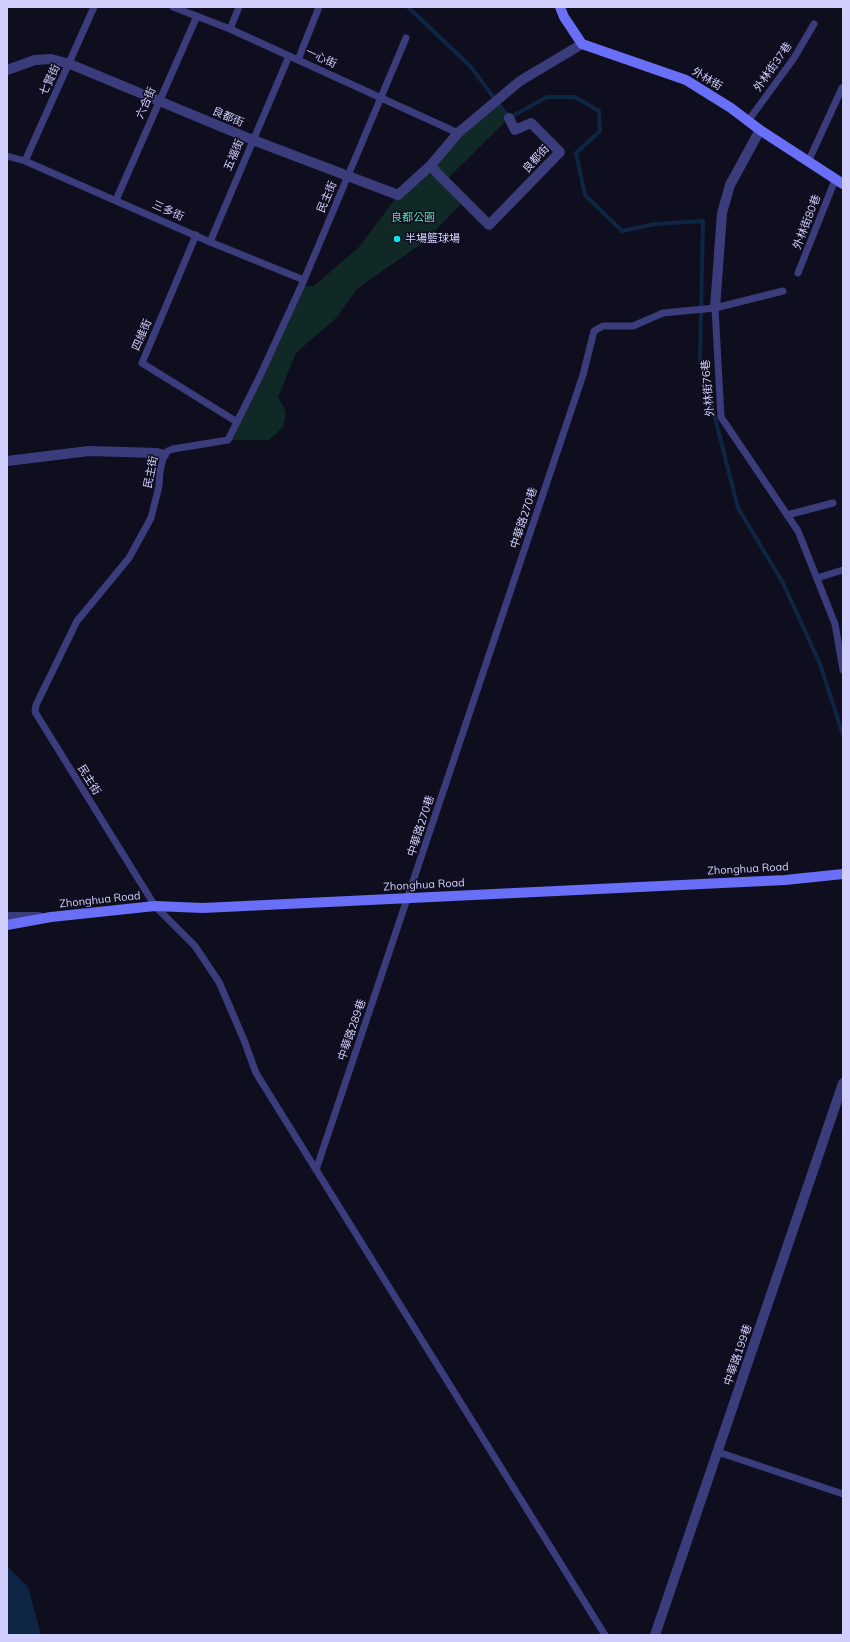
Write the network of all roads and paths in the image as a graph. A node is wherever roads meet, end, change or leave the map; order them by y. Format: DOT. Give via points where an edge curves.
graph roads {
  1 [pos="94,7"];
  2 [pos="173,7"];
  3 [pos="239,7"];
  4 [pos="319,7"];
  5 [pos="560,7"];
  6 [pos="197,16"];
  7 [pos="814,24"];
  8 [pos="230,29"];
  9 [pos="406,38"];
  10 [pos="582,44"];
  11 [pos="289,56"];
  12 [pos="298,60"];
  13 [pos="70,64"];
  14 [pos="7,70"];
  15 [pos="842,88"];
  16 [pos="380,98"];
  17 [pos="160,101"];
  18 [pos="509,118"];
  19 [pos="748,120"];
  20 [pos="760,130"];
  21 [pos="458,133"];
  22 [pos="253,140"];
  23 [pos="7,156"];
  24 [pos="25,161"];
  25 [pos="808,162"];
  26 [pos="431,165"];
  27 [pos="348,177"];
  28 [pos="839,182"];
  29 [pos="116,200"];
  30 [pos="196,235"];
  31 [pos="210,242"];
  32 [pos="798,273"];
  33 [pos="304,280"];
  34 [pos="783,292"];
  35 [pos="715,308"];
  36 [pos="237,422"];
  37 [pos="164,455"];
  38 [pos="7,461"];
  39 [pos="833,503"];
  40 [pos="787,515"];
  41 [pos="843,570"];
  42 [pos="817,578"];
  43 [pos="843,670"];
  44 [pos="843,874"];
  45 [pos="409,898"];
  46 [pos="155,906"];
  47 [pos="7,917"];
  48 [pos="51,917"];
  49 [pos="7,925"];
  50 [pos="843,1083"];
  51 [pos="316,1170"];
  52 [pos="718,1452"];
  53 [pos="843,1494"];
  54 [pos="605,1635"];
  55 [pos="655,1635"];
  1 -- 13 [label="lane, 七賢街"];
  2 -- 6 [label="lane, 一心街"];
  3 -- 8 [label="lane"];
  4 -- 12 [label="lane"];
  5 -- 10 [label="main road"];
  6 -- 8 [label="lane, 一心街"];
  6 -- 17 [label="lane, 六合街"];
  7 -- 19 [label="lane, 外林街37巷" via="794,58"];
  8 -- 11 [label="lane, 一心街"];
  9 -- 16 [label="lane, 民主街"];
  10 -- 19 [label="main road, 外林街" via="686,80"];
  10 -- 21 [label="street, 良都街" via="520,80"];
  11 -- 12 [label="lane, 一心街"];
  11 -- 22 [label="lane, 五福街"];
  12 -- 16 [label="lane, 一心街"];
  13 -- 14 [label="street, 良都街" via="51,59 35,60"];
  13 -- 17 [label="street, 良都街"];
  13 -- 24 [label="lane, 七賢街"];
  15 -- 25 [label="lane"];
  16 -- 21 [label="lane, 一心街"];
  16 -- 27 [label="lane, 民主街"];
  17 -- 22 [label="street, 良都街"];
  17 -- 29 [label="lane, 六合街"];
  18 -- 26 [label="street, 良都街" via="515,130 531,123 560,152 490,225"];
  19 -- 20 [label="main road, 外林街"];
  20 -- 25 [label="main road, 外林街"];
  20 -- 35 [label="street, 外林街76巷" via="730,184 722,213"];
  21 -- 26 [label="street, 良都街"];
  22 -- 27 [label="street, 良都街"];
  22 -- 31 [label="lane, 五福街"];
  23 -- 24 [label="lane, 三多街"];
  24 -- 29 [label="lane, 三多街"];
  25 -- 28 [label="main road, 外林街"];
  26 -- 27 [label="street, 良都街" via="398,195"];
  27 -- 33 [label="lane, 民主街"];
  28 -- 32 [label="lane, 外林街80巷"];
  29 -- 30 [label="lane, 三多街"];
  30 -- 31 [label="lane, 三多街"];
  30 -- 36 [label="lane, 四維街" via="142,364"];
  31 -- 33 [label="lane, 三多街"];
  33 -- 36 [label="lane, 民主街"];
  34 -- 35 [label="lane, 中華路270巷"];
  35 -- 40 [label="lane, 外林街76巷" via="720,417"];
  35 -- 45 [label="lane, 中華路270巷" via="663,313 633,326 603,326 594,331 583,374"];
  36 -- 37 [label="lane, 民主街" via="228,440 168,450"];
  37 -- 38 [label="street" via="89,450"];
  37 -- 46 [label="lane, 民主街" via="151,518 130,558 77,621 36,705 35,712"];
  39 -- 40 [label="lane"];
  40 -- 42 [label="lane, 外林街76巷" via="798,531"];
  41 -- 42 [label="lane"];
  42 -- 43 [label="lane, 外林街76巷" via="835,624"];
  44 -- 45 [label="main road, Zhonghua Road" via="785,880"];
  45 -- 46 [label="main road, Zhonghua Road" via="203,908"];
  45 -- 51 [label="lane, 中華路289巷"];
  46 -- 48 [label="main road, Zhonghua Road"];
  46 -- 51 [label="lane" via="195,946 219,982 256,1073"];
  47 -- 48 [label="street"];
  48 -- 49 [label="main road, Zhonghua Road"];
  50 -- 52 [label="street, 中華路199巷"];
  51 -- 54 [label="lane"];
  52 -- 53 [label="lane"];
  52 -- 55 [label="street, 中華路199巷"];
}
